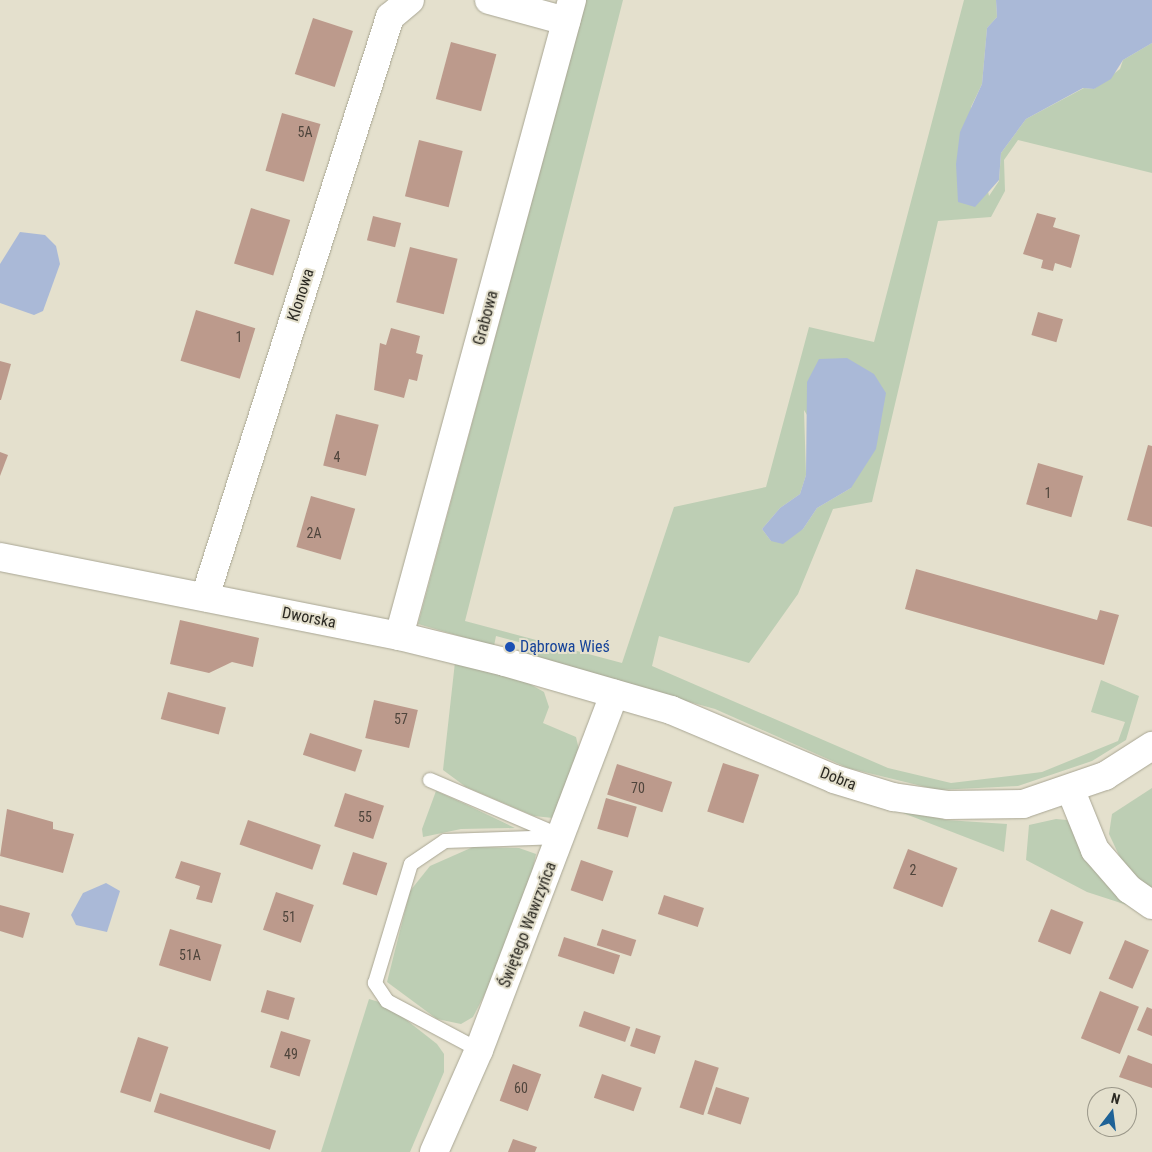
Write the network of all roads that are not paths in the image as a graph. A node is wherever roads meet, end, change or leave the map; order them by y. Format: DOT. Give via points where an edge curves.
graph roads {
  1 [pos="410,0"];
  2 [pos="489,0"];
  3 [pos="569,11"];
  4 [pos="0,557"];
  5 [pos="205,598"];
  6 [pos="400,636"];
  7 [pos="614,694"];
  8 [pos="1152,746"];
  9 [pos="430,780"];
  10 [pos="1072,791"];
  11 [pos="562,837"];
  12 [pos="1152,905"];
  13 [pos="479,1050"];
  14 [pos="434,1152"];
  1 -- 5 [label="street, Klonowa" via="390,17"];
  2 -- 3 [label="street"];
  3 -- 6 [label="street, Grabowa"];
  4 -- 5 [label="street, Dworska"];
  5 -- 6 [label="street, Dworska"];
  6 -- 7 [label="street, Dworska"];
  7 -- 10 [label="street, Dobra" via="671,710 834,779 893,797 990,806"];
  7 -- 11 [label="street, Świętego Wawrzyńca"];
  8 -- 10 [label="street, Dobra" via="1105,776"];
  9 -- 11 [label="lane"];
  10 -- 12 [label="street" via="1095,850 1130,889"];
  11 -- 13 [label="street, Świętego Wawrzyńca"];
  11 -- 13 [label="lane" via="446,841 411,864 375,983 387,1001"];
  13 -- 14 [label="street, Świętego Wawrzyńca"];
}
